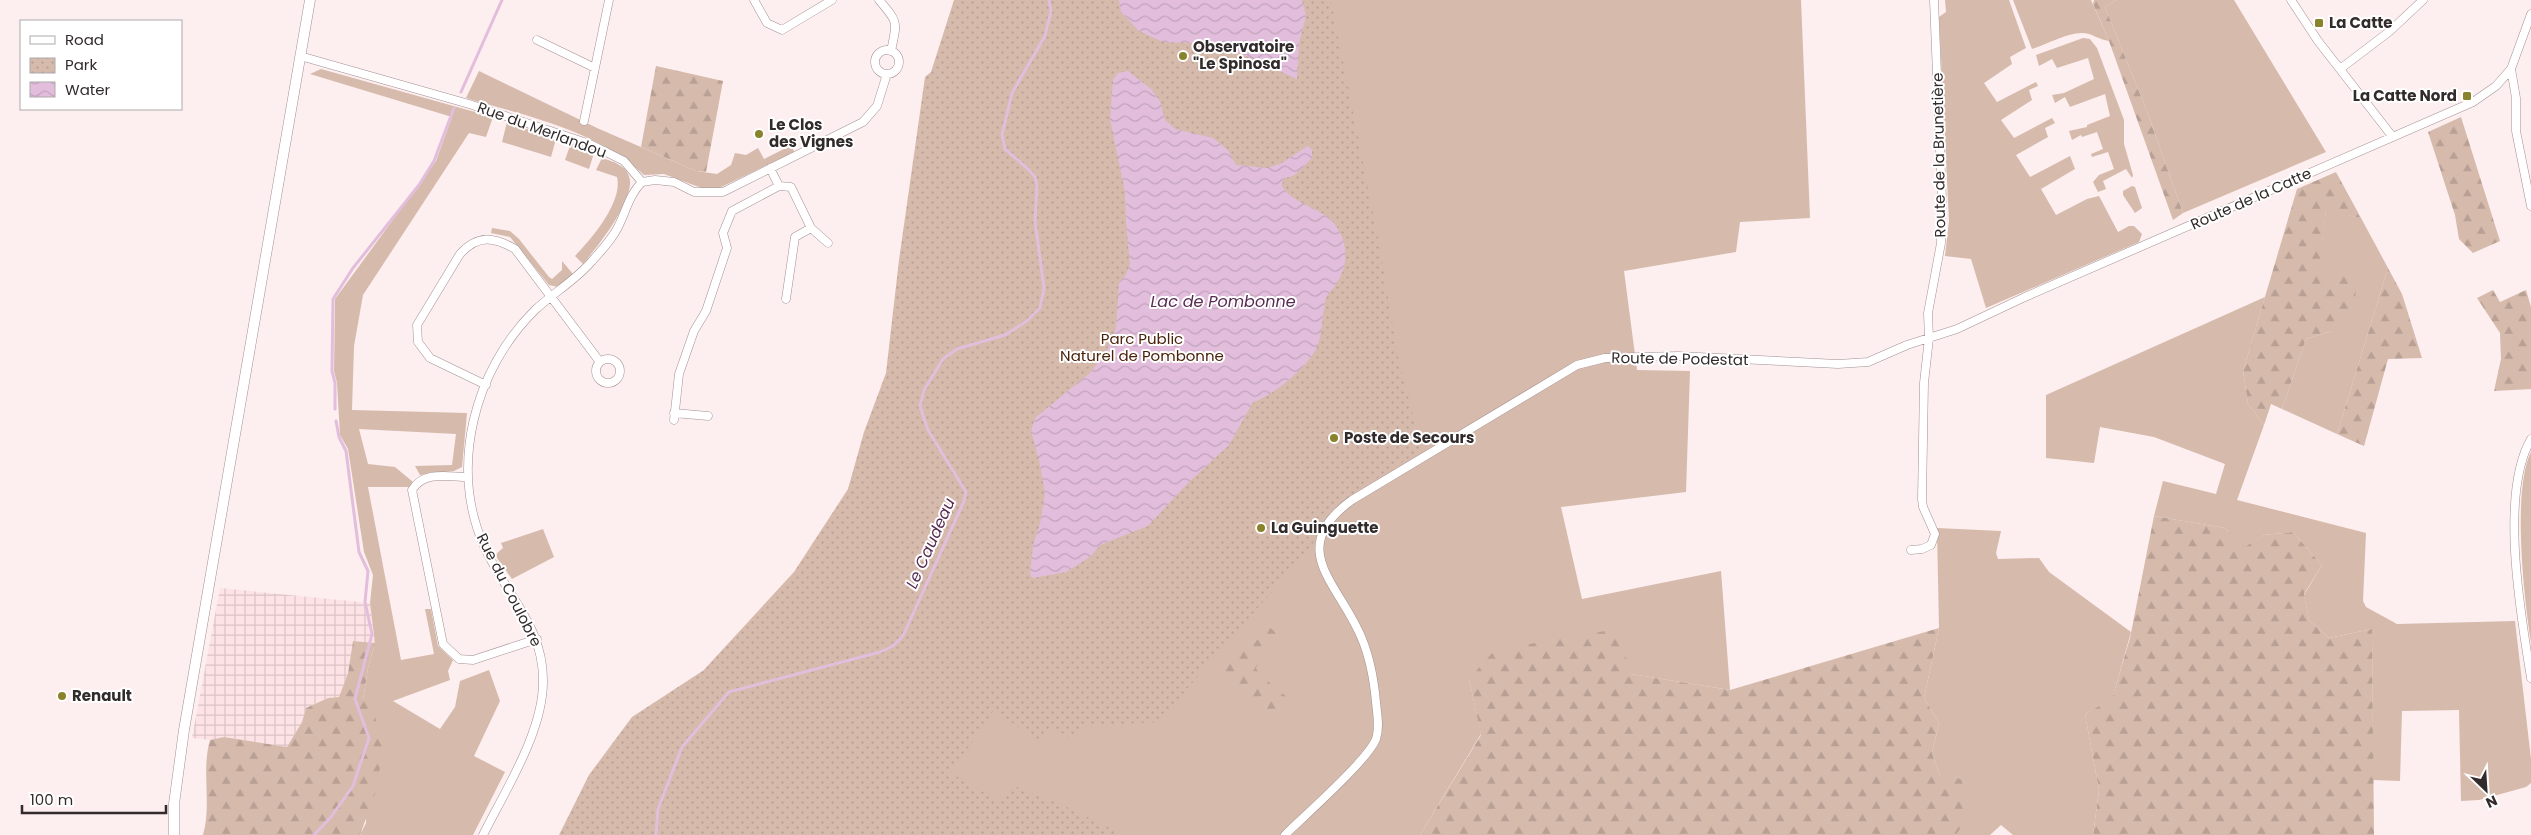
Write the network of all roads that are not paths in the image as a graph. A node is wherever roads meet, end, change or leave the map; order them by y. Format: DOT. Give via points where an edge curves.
graph roads {
  1 [pos="310,0"];
  2 [pos="609,0"];
  3 [pos="754,0"];
  4 [pos="832,0"];
  5 [pos="879,0"];
  6 [pos="1934,0"];
  7 [pos="2290,0"];
  8 [pos="2423,0"];
  9 [pos="2531,14"];
  10 [pos="537,40"];
  11 [pos="891,51"];
  12 [pos="300,56"];
  13 [pos="595,68"];
  14 [pos="2340,69"];
  15 [pos="2511,69"];
  16 [pos="887,74"];
  17 [pos="584,121"];
  18 [pos="2392,136"];
  19 [pos="770,168"];
  20 [pos="642,182"];
  21 [pos="779,186"];
  22 [pos="2531,206"];
  23 [pos="811,228"];
  24 [pos="828,243"];
  25 [pos="550,298"];
  26 [pos="786,299"];
  27 [pos="1929,338"];
  28 [pos="600,362"];
  29 [pos="486,385"];
  30 [pos="708,416"];
  31 [pos="2531,439"];
  32 [pos="468,478"];
  33 [pos="1911,550"];
  34 [pos="537,639"];
  35 [pos="2531,678"];
  36 [pos="174,833"];
  37 [pos="483,835"];
  38 [pos="1285,835"];
  1 -- 12 [label="main road"];
  2 -- 13 [label="street"];
  3 -- 4 [label="street" via="767,23 782,30"];
  5 -- 11 [label="street" via="895,18"];
  6 -- 27 [label="street, Route de la Brunetière" via="1942,199 1941,243 1928,313"];
  7 -- 14 [label="street"];
  8 -- 14 [label="street" via="2390,31"];
  9 -- 15 [label="street, Route de la Catte"];
  10 -- 13 [label="street"];
  11 -- 16 [label="street" via="898,56 899,64 895,71"];
  11 -- 16 [label="street" via="880,52 875,62 880,71"];
  12 -- 20 [label="street, Rue du Merlandou" via="469,104 590,144 624,161"];
  12 -- 36 [label="main road" via="184,730 174,804"];
  13 -- 17 [label="street"];
  14 -- 18 [label="street"];
  15 -- 18 [label="street, Route de la Catte" via="2496,86 2474,102"];
  15 -- 22 [label="street" via="2516,98 2516,131"];
  16 -- 19 [label="street" via="877,106 864,122"];
  18 -- 27 [label="street, Route de la Catte" via="1956,329"];
  19 -- 20 [label="street" via="723,192 694,192 674,182"];
  19 -- 21 [label="street"];
  20 -- 25 [label="street, Rue du Coulobre" via="633,191 619,226 605,246 584,270"];
  21 -- 23 [label="street" via="791,187"];
  21 -- 30 [label="street" via="732,211 723,233 727,248 679,374 674,416"];
  23 -- 24 [label="street"];
  23 -- 26 [label="street" via="795,237"];
  25 -- 28 [label="street"];
  25 -- 29 [label="street, Rue du Coulobre" via="505,347"];
  25 -- 29 [label="street" via="516,249 498,239 468,245 460,254 417,325 418,342 430,358"];
  27 -- 33 [label="street, Route de la Brunetière" via="1924,383 1922,499 1935,534 1931,545"];
  27 -- 38 [label="street, Route de Podestat" via="1868,362 1838,364 1678,356 1606,358 1577,365 1338,510 1322,530 1319,555 1323,569 1362,638 1369,659 1378,730 1370,751"];
  29 -- 32 [label="street, Rue du Coulobre" via="474,412"];
  31 -- 35 [label="street" via="2517,478 2515,559"];
  32 -- 34 [label="street, Rue du Coulobre" via="474,522 484,547"];
  32 -- 34 [label="street" via="430,476 417,481 412,490 443,644 459,659 473,660"];
  34 -- 37 [label="street, Rue du Coulobre" via="544,684 540,713 531,739"];
}
